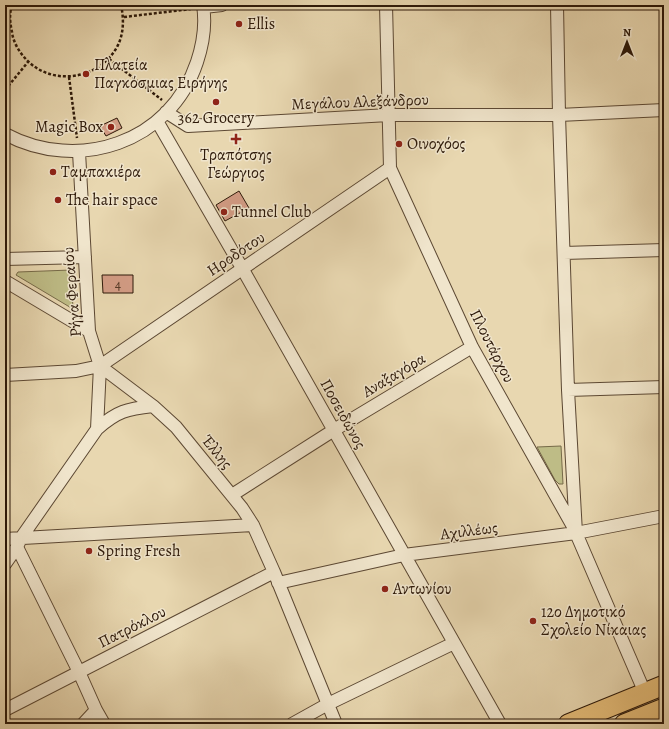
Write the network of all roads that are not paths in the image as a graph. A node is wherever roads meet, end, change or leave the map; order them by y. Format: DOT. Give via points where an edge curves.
graph roads {
  1 [pos="222,5"];
  2 [pos="386,5"];
  3 [pos="557,5"];
  4 [pos="203,6"];
  5 [pos="169,110"];
  6 [pos="664,110"];
  7 [pos="390,115"];
  8 [pos="559,115"];
  9 [pos="157,121"];
  10 [pos="5,134"];
  11 [pos="79,152"];
  12 [pos="390,168"];
  13 [pos="664,250"];
  14 [pos="564,253"];
  15 [pos="84,257"];
  16 [pos="5,260"];
  17 [pos="242,268"];
  18 [pos="5,280"];
  19 [pos="89,331"];
  20 [pos="472,347"];
  21 [pos="100,366"];
  22 [pos="5,375"];
  23 [pos="664,387"];
  24 [pos="568,390"];
  25 [pos="153,406"];
  26 [pos="97,429"];
  27 [pos="334,430"];
  28 [pos="232,495"];
  29 [pos="664,516"];
  30 [pos="253,525"];
  31 [pos="576,533"];
  32 [pos="5,539"];
  33 [pos="19,542"];
  34 [pos="404,555"];
  35 [pos="5,564"];
  36 [pos="276,577"];
  37 [pos="454,643"];
  38 [pos="79,672"];
  39 [pos="664,685"];
  40 [pos="645,693"];
  41 [pos="328,704"];
  42 [pos="664,708"];
  43 [pos="5,710"];
  44 [pos="96,710"];
  45 [pos="83,724"];
  46 [pos="104,724"];
  47 [pos="292,724"];
  48 [pos="336,724"];
  49 [pos="500,724"];
  50 [pos="568,724"];
  51 [pos="624,724"];
  1 -- 4 [label="street"];
  2 -- 7 [label="street"];
  3 -- 8 [label="street"];
  4 -- 5 [label="street" via="204,29 194,71"];
  5 -- 7 [label="street, Μεγάλου Αλεξάνδρου" via="188,126"];
  5 -- 9 [label="street"];
  6 -- 8 [label="street, Μεγάλου Αλεξάνδρου"];
  7 -- 8 [label="street, Μεγάλου Αλεξάνδρου"];
  7 -- 12 [label="street"];
  8 -- 14 [label="street"];
  9 -- 11 [label="street" via="133,137 114,145"];
  9 -- 17 [label="street, Ποσειδώνος"];
  10 -- 11 [label="street" via="37,148"];
  11 -- 15 [label="street, Ρήγα Φεραίου"];
  12 -- 17 [label="street, Ηροδότου"];
  12 -- 20 [label="street, Πλουτάρχου"];
  13 -- 14 [label="street"];
  14 -- 24 [label="street"];
  15 -- 16 [label="street"];
  15 -- 19 [label="street, Ρήγα Φεραίου"];
  17 -- 21 [label="street, Ηροδότου"];
  17 -- 27 [label="street, Ποσειδώνος"];
  18 -- 19 [label="street"];
  19 -- 21 [label="street, Ρήγα Φεραίου"];
  20 -- 27 [label="street, Αναξαγόρα"];
  20 -- 31 [label="street, Πλουτάρχου"];
  21 -- 22 [label="street" via="76,371"];
  21 -- 25 [label="street, Έλλης"];
  21 -- 26 [label="street, Ρήγα Φεραίου"];
  23 -- 24 [label="street"];
  24 -- 31 [label="street"];
  25 -- 26 [label="street" via="119,412"];
  25 -- 28 [label="street, Έλλης" via="176,427"];
  26 -- 33 [label="street"];
  27 -- 28 [label="street, Αναξαγόρα"];
  27 -- 34 [label="street, Ποσειδώνος"];
  28 -- 30 [label="street, Έλλης"];
  29 -- 31 [label="street, Αχιλλέως"];
  30 -- 33 [label="street"];
  30 -- 36 [label="street, Έλλης"];
  31 -- 34 [label="street, Αχιλλέως"];
  31 -- 40 [label="street"];
  32 -- 33 [label="street"];
  33 -- 35 [label="street"];
  33 -- 38 [label="street"];
  34 -- 36 [label="street, Αχιλλέως"];
  34 -- 37 [label="street, Ποσειδώνος"];
  36 -- 38 [label="street, Πατρόκλου"];
  36 -- 41 [label="street, Έλλης"];
  37 -- 41 [label="street"];
  37 -- 49 [label="street, Ποσειδώνος"];
  38 -- 43 [label="street, Πατρόκλου"];
  38 -- 44 [label="street"];
  39 -- 40 [label="main road"];
  40 -- 50 [label="main road"];
  41 -- 47 [label="street"];
  41 -- 48 [label="street, Έλλης"];
  42 -- 51 [label="main road"];
  44 -- 45 [label="street"];
  44 -- 46 [label="street"];
}
